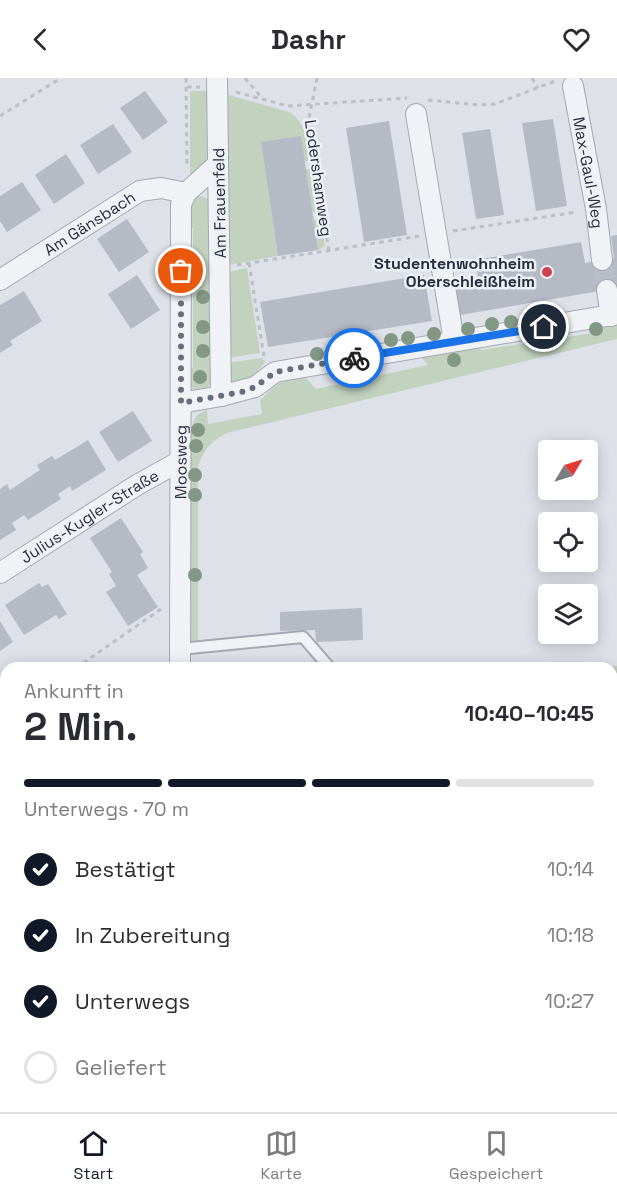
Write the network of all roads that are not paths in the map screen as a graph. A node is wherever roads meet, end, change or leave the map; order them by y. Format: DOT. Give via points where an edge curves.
graph roads {
  1 [pos="568,82"];
  2 [pos="217,83"];
  3 [pos="418,104"];
  4 [pos="217,165"];
  5 [pos="186,193"];
  6 [pos="602,260"];
  7 [pos="0,280"];
  8 [pos="607,290"];
  9 [pos="614,315"];
  10 [pos="454,341"];
  11 [pos="221,396"];
  12 [pos="181,403"];
  13 [pos="180,461"];
  14 [pos="0,573"];
  15 [pos="180,658"];
  16 [pos="325,662"];
  1 -- 6 [label="street, Max-Gaul-Weg" via="596,209"];
  2 -- 4 [label="street, Am Frauenfeld"];
  3 -- 10 [label="street"];
  4 -- 5 [label="street"];
  4 -- 11 [label="street, Am Frauenfeld"];
  5 -- 7 [label="street, Am Gänsbach" via="161,188 140,191"];
  5 -- 12 [label="street, Moosweg" via="181,204"];
  8 -- 9 [label="street"];
  9 -- 10 [label="street"];
  10 -- 11 [label="street" via="275,372 255,387"];
  11 -- 12 [label="street"];
  12 -- 13 [label="street, Moosweg"];
  13 -- 14 [label="street, Julius-Kugler-Straße"];
  13 -- 15 [label="street, Moosweg"];
  15 -- 16 [label="lane" via="303,637"];
}
